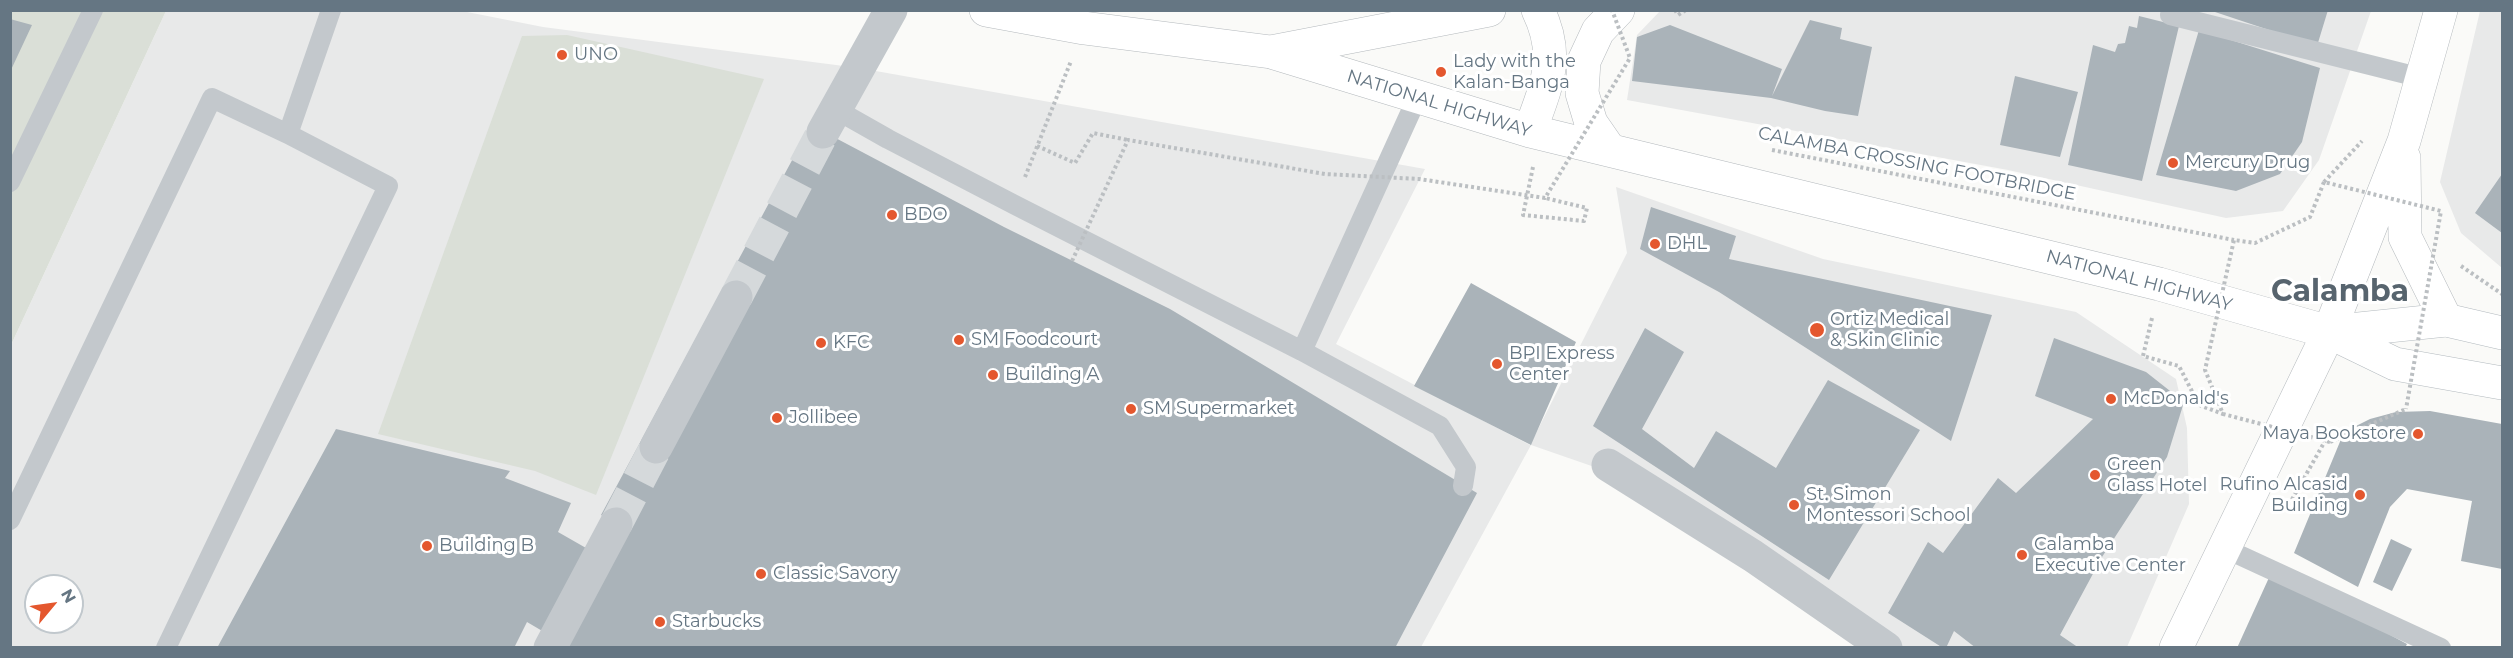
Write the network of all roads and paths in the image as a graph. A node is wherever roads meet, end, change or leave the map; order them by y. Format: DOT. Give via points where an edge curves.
graph roads {
  1 [pos="93,10"];
  2 [pos="331,10"];
  3 [pos="891,10"];
  4 [pos="986,10"];
  5 [pos="1489,10"];
  6 [pos="1538,10"];
  7 [pos="1612,10"];
  8 [pos="1618,10"];
  9 [pos="1686,10"];
  10 [pos="2171,10"];
  11 [pos="2441,10"];
  12 [pos="1677,13"];
  13 [pos="1084,28"];
  14 [pos="1271,52"];
  15 [pos="2422,78"];
  16 [pos="1418,98"];
  17 [pos="1595,115"];
  18 [pos="1606,117"];
  19 [pos="829,120"];
  20 [pos="1535,132"];
  21 [pos="288,134"];
  22 [pos="1128,140"];
  23 [pos="2362,141"];
  24 [pos="2404,141"];
  25 [pos="1037,146"];
  26 [pos="1610,149"];
  27 [pos="1769,149"];
  28 [pos="10,182"];
  29 [pos="2324,182"];
  30 [pos="1545,198"];
  31 [pos="1015,205"];
  32 [pos="2234,240"];
  33 [pos="2434,247"];
  34 [pos="2444,254"];
  35 [pos="1072,261"];
  36 [pos="2453,261"];
  37 [pos="2502,295"];
  38 [pos="736,297"];
  39 [pos="2446,320"];
  40 [pos="2329,333"];
  41 [pos="2502,333"];
  42 [pos="1302,351"];
  43 [pos="2143,356"];
  44 [pos="2502,383"];
  45 [pos="2223,414"];
  46 [pos="2325,441"];
  47 [pos="656,447"];
  48 [pos="1608,465"];
  49 [pos="1463,486"];
  50 [pos="2286,512"];
  51 [pos="10,520"];
  52 [pos="616,524"];
  53 [pos="2224,549"];
  54 [pos="166,648"];
  55 [pos="550,648"];
  56 [pos="1886,648"];
  57 [pos="2176,648"];
  58 [pos="2441,648"];
  1 -- 28 [label="lane"];
  2 -- 21 [label="lane"];
  3 -- 19 [label="street"];
  4 -- 13 [label="main road"];
  5 -- 14 [label="main road"];
  6 -- 20 [label="main road" via="1548,30 1551,61"];
  7 -- 17 [label="path, bridge" via="1630,58"];
  8 -- 26 [label="main road" via="1598,31 1584,61 1582,93 1591,123"];
  9 -- 12 [label="path"];
  10 -- 15 [label="lane" via="2170,15"];
  11 -- 15 [label="main road"];
  13 -- 14 [label="main road"];
  13 -- 25 [label="path"];
  14 -- 16 [label="main road, NATIONAL HIGHWAY"];
  15 -- 24 [label="main road"];
  16 -- 20 [label="main road, NATIONAL HIGHWAY"];
  16 -- 42 [label="lane"];
  17 -- 18 [label="path"];
  17 -- 30 [label="path, bridge"];
  19 -- 31 [label="lane"];
  20 -- 26 [label="main road, NATIONAL HIGHWAY"];
  20 -- 30 [label="path" via="1524,215 1584,221 1587,208"];
  21 -- 51 [label="lane" via="212,98"];
  21 -- 54 [label="lane" via="387,186"];
  22 -- 25 [label="path" via="1093,133 1075,163"];
  22 -- 30 [label="path, bridge" via="1325,174 1419,179"];
  22 -- 35 [label="path, bridge"];
  23 -- 29 [label="path"];
  24 -- 39 [label="main road" via="2404,237"];
  24 -- 40 [label="main road"];
  25 -- 31 [label="path"];
  26 -- 40 [label="main road, NATIONAL HIGHWAY" via="2159,284"];
  27 -- 32 [label="path, CALAMBA CROSSING FOOTBRIDGE"];
  29 -- 32 [label="path, CALAMBA CROSSING FOOTBRIDGE, bridge" via="2310,217 2255,243"];
  29 -- 33 [label="path, bridge" via="2441,211"];
  31 -- 42 [label="lane"];
  32 -- 45 [label="path, bridge" via="2205,370"];
  33 -- 34 [label="path"];
  33 -- 46 [label="path, bridge" via="2406,409"];
  36 -- 37 [label="path"];
  38 -- 47 [label="street"];
  39 -- 40 [label="main road"];
  39 -- 41 [label="main road"];
  40 -- 44 [label="main road" via="2395,364"];
  40 -- 53 [label="main road"];
  42 -- 49 [label="lane" via="1440,426 1466,467"];
  43 -- 45 [label="path" via="2180,366 2199,405"];
  45 -- 46 [label="path, bridge"];
  46 -- 50 [label="path"];
  48 -- 56 [label="street" via="1753,556"];
  52 -- 55 [label="street"];
  53 -- 57 [label="main road"];
  53 -- 58 [label="lane"];
}
